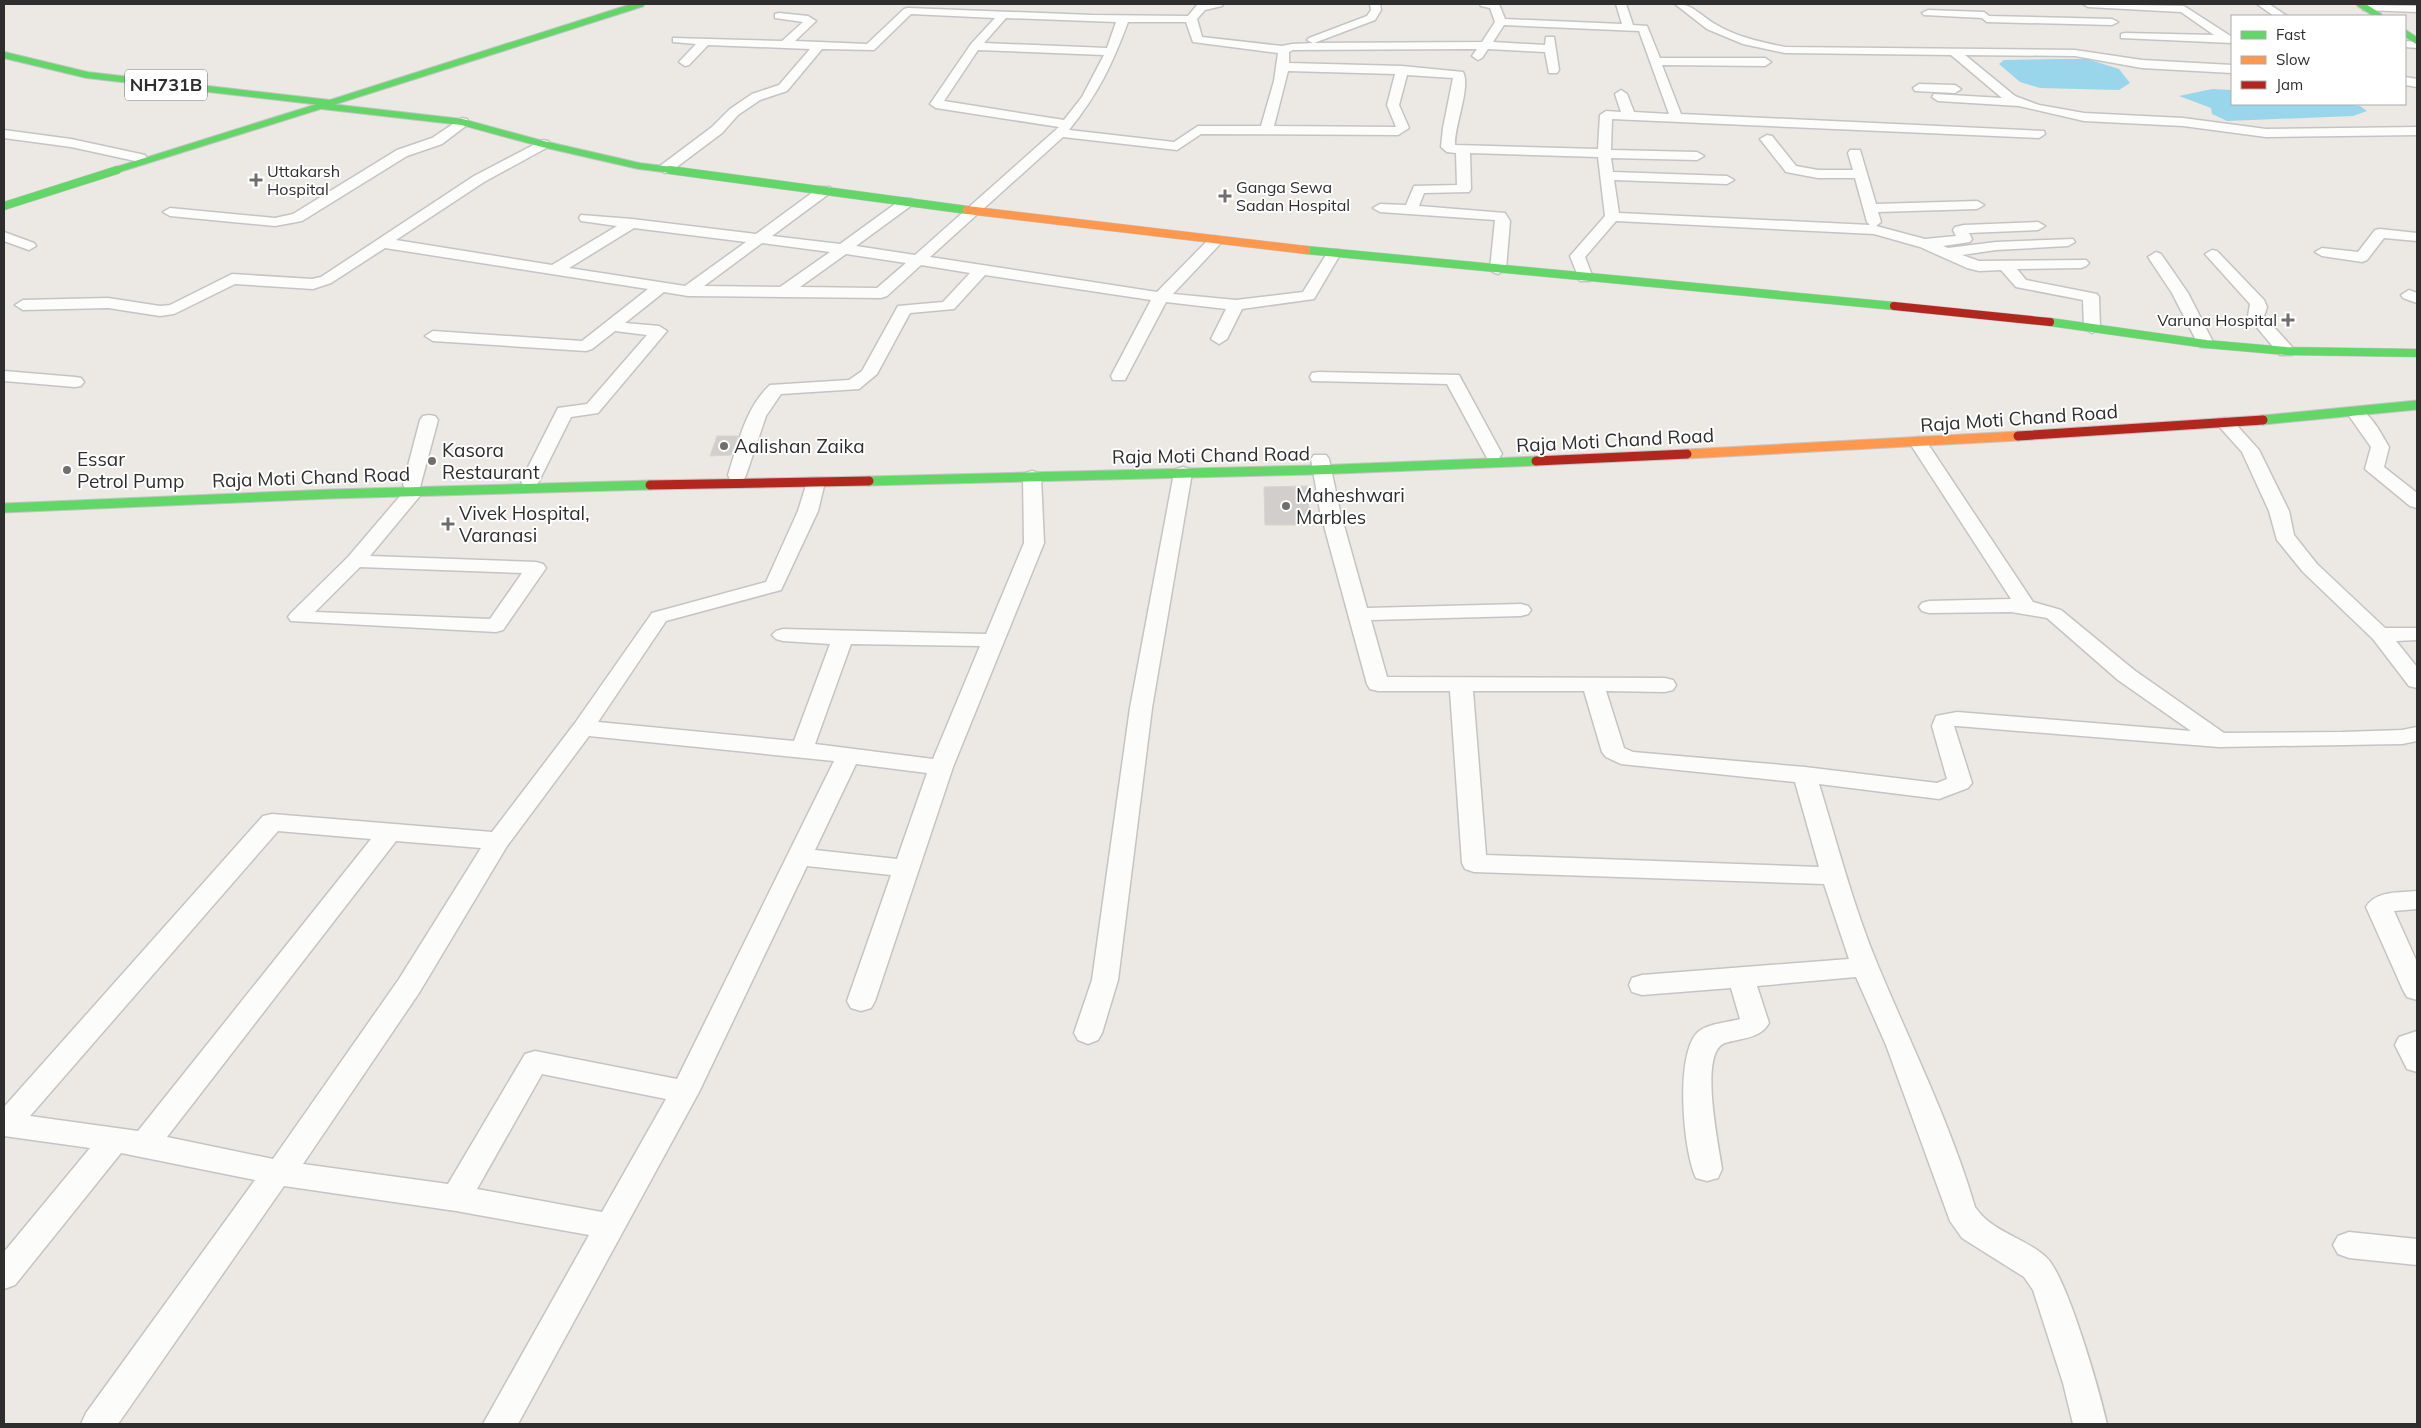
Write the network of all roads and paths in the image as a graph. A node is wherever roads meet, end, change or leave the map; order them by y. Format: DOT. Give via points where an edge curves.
graph roads {
  1 [pos="629,4"];
  2 [pos="642,4"];
  3 [pos="1101,4"];
  4 [pos="1218,4"];
  5 [pos="1375,4"];
  6 [pos="1485,4"];
  7 [pos="1621,4"];
  8 [pos="1680,4"];
  9 [pos="1974,4"];
  10 [pos="2088,4"];
  11 [pos="2094,4"];
  12 [pos="2262,4"];
  13 [pos="2350,4"];
  14 [pos="1201,5"];
  15 [pos="922,8"];
  16 [pos="2365,9"];
  17 [pos="2417,9"];
  18 [pos="1928,14"];
  19 [pos="1003,15"];
  20 [pos="2279,15"];
  21 [pos="2377,15"];
  22 [pos="779,16"];
  23 [pos="1986,17"];
  24 [pos="1092,18"];
  25 [pos="1123,19"];
  26 [pos="1191,19"];
  27 [pos="1501,22"];
  28 [pos="2112,22"];
  29 [pos="1629,28"];
  30 [pos="2000,29"];
  31 [pos="2185,38"];
  32 [pos="677,40"];
  33 [pos="2230,40"];
  34 [pos="705,41"];
  35 [pos="784,44"];
  36 [pos="1484,45"];
  37 [pos="819,46"];
  38 [pos="975,46"];
  39 [pos="1364,47"];
  40 [pos="1288,48"];
  41 [pos="1111,52"];
  42 [pos="1954,52"];
  43 [pos="4,54"];
  44 [pos="1476,59"];
  45 [pos="1655,61"];
  46 [pos="684,62"];
  47 [pos="1765,62"];
  48 [pos="4,63"];
  49 [pos="1284,66"];
  50 [pos="1363,68"];
  51 [pos="2219,69"];
  52 [pos="2231,69"];
  53 [pos="1402,70"];
  54 [pos="1553,70"];
  55 [pos="1919,88"];
  56 [pos="2001,91"];
  57 [pos="1621,94"];
  58 [pos="1938,97"];
  59 [pos="323,104"];
  60 [pos="2023,104"];
  61 [pos="1628,114"];
  62 [pos="1676,116"];
  63 [pos="462,122"];
  64 [pos="1063,128"];
  65 [pos="1266,131"];
  66 [pos="2417,131"];
  67 [pos="4,134"];
  68 [pos="2039,134"];
  69 [pos="1767,138"];
  70 [pos="543,144"];
  71 [pos="1462,150"];
  72 [pos="1604,153"];
  73 [pos="1855,153"];
  74 [pos="1697,156"];
  75 [pos="140,158"];
  76 [pos="665,169"];
  77 [pos="1860,174"];
  78 [pos="1608,176"];
  79 [pos="1727,180"];
  80 [pos="824,190"];
  81 [pos="4,201"];
  82 [pos="908,202"];
  83 [pos="1977,205"];
  84 [pos="4,206"];
  85 [pos="1380,208"];
  86 [pos="1870,208"];
  87 [pos="1411,210"];
  88 [pos="972,211"];
  89 [pos="170,212"];
  90 [pos="1612,217"];
  91 [pos="586,218"];
  92 [pos="632,223"];
  93 [pos="2038,226"];
  94 [pos="1876,230"];
  95 [pos="4,236"];
  96 [pos="2417,237"];
  97 [pos="760,238"];
  98 [pos="1216,240"];
  99 [pos="2068,242"];
  100 [pos="384,243"];
  101 [pos="1924,244"];
  102 [pos="29,246"];
  103 [pos="845,249"];
  104 [pos="2322,252"];
  105 [pos="1334,253"];
  106 [pos="1946,253"];
  107 [pos="2212,254"];
  108 [pos="2156,257"];
  109 [pos="916,261"];
  110 [pos="2081,263"];
  111 [pos="2005,265"];
  112 [pos="1498,269"];
  113 [pos="554,270"];
  114 [pos="980,271"];
  115 [pos="1585,278"];
  116 [pos="660,287"];
  117 [pos="688,291"];
  118 [pos="784,292"];
  119 [pos="1161,297"];
  120 [pos="23,304"];
  121 [pos="1236,305"];
  122 [pos="612,326"];
  123 [pos="2092,328"];
  124 [pos="433,336"];
  125 [pos="1219,339"];
  126 [pos="2206,344"];
  127 [pos="2286,351"];
  128 [pos="2417,353"];
  129 [pos="4,376"];
  130 [pos="1119,376"];
  131 [pos="1318,377"];
  132 [pos="75,382"];
  133 [pos="2417,397"];
  134 [pos="2417,405"];
  135 [pos="2356,413"];
  136 [pos="429,420"];
  137 [pos="2225,423"];
  138 [pos="1918,442"];
  139 [pos="1493,454"];
  140 [pos="1321,464"];
  141 [pos="1183,473"];
  142 [pos="737,474"];
  143 [pos="1032,477"];
  144 [pos="530,481"];
  145 [pos="816,482"];
  146 [pos="414,488"];
  147 [pos="4,499"];
  148 [pos="2417,502"];
  149 [pos="4,508"];
  150 [pos="354,561"];
  151 [pos="1929,607"];
  152 [pos="2026,607"];
  153 [pos="1521,610"];
  154 [pos="1358,614"];
  155 [pos="2417,634"];
  156 [pos="783,635"];
  157 [pos="2380,635"];
  158 [pos="843,638"];
  159 [pos="994,640"];
  160 [pos="2417,681"];
  161 [pos="1461,684"];
  162 [pos="1593,685"];
  163 [pos="1665,685"];
  164 [pos="583,728"];
  165 [pos="2417,734"];
  166 [pos="2218,740"];
  167 [pos="802,748"];
  168 [pos="848,756"];
  169 [pos="941,767"];
  170 [pos="1805,775"];
  171 [pos="389,833"];
  172 [pos="498,841"];
  173 [pos="799,857"];
  174 [pos="906,868"];
  175 [pos="1834,876"];
  176 [pos="2417,900"];
  177 [pos="1865,967"];
  178 [pos="1741,977"];
  179 [pos="1642,984"];
  180 [pos="2417,990"];
  181 [pos="861,1001"];
  182 [pos="1088,1033"];
  183 [pos="2417,1042"];
  184 [pos="2417,1061"];
  185 [pos="685,1092"];
  186 [pos="5,1124"];
  187 [pos="114,1140"];
  188 [pos="145,1144"];
  189 [pos="1707,1169"];
  190 [pos="277,1173"];
  191 [pos="456,1198"];
  192 [pos="609,1226"];
  193 [pos="2349,1245"];
  194 [pos="2417,1252"];
  195 [pos="4,1275"];
  196 [pos="98,1424"];
  197 [pos="500,1424"];
  198 [pos="2090,1424"];
  1 -- 59 [label="main road, NH731B"];
  2 -- 59 [label="main road, NH731B"];
  3 -- 24 [label="street"];
  4 -- 14 [label="street"];
  5 -- 40 [label="street" via="1376,10 1371,18"];
  6 -- 27 [label="street" via="1495,6"];
  7 -- 29 [label="street"];
  8 -- 42 [label="street" via="1711,28 1761,46 1818,51"];
  9 -- 23 [label="street"];
  10 -- 11 [label="street"];
  11 -- 28 [label="street"];
  11 -- 33 [label="street" via="2184,9"];
  12 -- 20 [label="street"];
  13 -- 16 [label="main road"];
  14 -- 26 [label="street"];
  15 -- 19 [label="street"];
  15 -- 37 [label="street" via="908,11 870,48"];
  16 -- 17 [label="street"];
  16 -- 21 [label="main road"];
  18 -- 23 [label="street"];
  19 -- 24 [label="street"];
  19 -- 38 [label="street"];
  22 -- 35 [label="street" via="808,18 810,21"];
  23 -- 28 [label="street"];
  23 -- 30 [label="street"];
  24 -- 25 [label="street"];
  25 -- 26 [label="street"];
  25 -- 41 [label="street"];
  26 -- 40 [label="street" via="1197,40"];
  27 -- 29 [label="street"];
  27 -- 36 [label="street"];
  28 -- 31 [label="street" via="2128,39"];
  29 -- 45 [label="street" via="1643,28"];
  31 -- 33 [label="street"];
  31 -- 51 [label="street"];
  32 -- 34 [label="street"];
  34 -- 35 [label="street"];
  34 -- 46 [label="street"];
  35 -- 37 [label="street"];
  36 -- 39 [label="street"];
  36 -- 44 [label="street"];
  36 -- 54 [label="street" via="1550,44"];
  37 -- 76 [label="street" via="783,88 756,97 734,112"];
  38 -- 41 [label="street"];
  38 -- 64 [label="street" via="936,104"];
  39 -- 40 [label="street"];
  39 -- 50 [label="street"];
  40 -- 49 [label="street"];
  41 -- 64 [label="street" via="1088,98"];
  42 -- 51 [label="street" via="2074,53 2142,64"];
  42 -- 56 [label="street"];
  43 -- 59 [label="main road, NH731B" via="96,76"];
  45 -- 47 [label="street"];
  45 -- 62 [label="street"];
  48 -- 59 [label="main road" via="118,86"];
  49 -- 50 [label="street"];
  49 -- 65 [label="street"];
  50 -- 53 [label="street"];
  51 -- 52 [label="street"];
  53 -- 65 [label="street" via="1392,105 1402,130"];
  53 -- 71 [label="street" via="1459,75 1448,141 1450,148"];
  55 -- 56 [label="street"];
  56 -- 60 [label="street"];
  57 -- 61 [label="street"];
  58 -- 60 [label="street"];
  59 -- 63 [label="main road"];
  59 -- 75 [label="main road"];
  59 -- 84 [label="main road"];
  60 -- 66 [label="street" via="2084,117 2184,122 2259,132"];
  61 -- 62 [label="street"];
  61 -- 72 [label="street" via="1606,115"];
  62 -- 68 [label="street"];
  63 -- 70 [label="main road"];
  63 -- 89 [label="street" via="437,141 402,153 286,222"];
  64 -- 65 [label="street" via="1178,146 1198,130"];
  64 -- 88 [label="street"];
  67 -- 75 [label="street" via="71,143"];
  69 -- 77 [label="street" via="1791,169 1809,173"];
  70 -- 76 [label="main road"];
  70 -- 100 [label="street" via="479,179"];
  71 -- 72 [label="street"];
  71 -- 87 [label="street" via="1464,189 1419,190"];
  72 -- 74 [label="street"];
  72 -- 78 [label="street"];
  73 -- 77 [label="street"];
  75 -- 81 [label="main road"];
  76 -- 80 [label="main road"];
  77 -- 86 [label="street"];
  78 -- 79 [label="street"];
  78 -- 90 [label="street"];
  80 -- 82 [label="main road"];
  80 -- 97 [label="street"];
  82 -- 88 [label="main road"];
  82 -- 103 [label="street"];
  83 -- 86 [label="street"];
  85 -- 87 [label="street"];
  86 -- 94 [label="street"];
  87 -- 112 [label="street" via="1500,216 1503,220"];
  88 -- 98 [label="main road"];
  88 -- 109 [label="street"];
  90 -- 94 [label="street"];
  90 -- 115 [label="street" via="1577,256"];
  91 -- 92 [label="street"];
  92 -- 97 [label="street"];
  92 -- 113 [label="street"];
  93 -- 101 [label="street" via="1964,228 1960,230 1963,240"];
  94 -- 101 [label="street" via="1893,238"];
  95 -- 102 [label="street"];
  96 -- 104 [label="street" via="2380,233 2362,257"];
  97 -- 103 [label="street"];
  97 -- 117 [label="street"];
  98 -- 105 [label="main road"];
  98 -- 119 [label="street"];
  99 -- 106 [label="street"];
  100 -- 113 [label="street"];
  100 -- 120 [label="street" via="319,283 232,279 169,311 108,303"];
  101 -- 106 [label="street"];
  103 -- 109 [label="street"];
  103 -- 118 [label="street"];
  105 -- 112 [label="main road"];
  105 -- 121 [label="street" via="1308,296"];
  106 -- 111 [label="street" via="1975,265"];
  107 -- 127 [label="street" via="2258,304 2256,316"];
  108 -- 126 [label="street" via="2180,293"];
  109 -- 114 [label="street"];
  109 -- 118 [label="street" via="881,293"];
  110 -- 111 [label="street"];
  111 -- 123 [label="street" via="2021,284 2091,297"];
  112 -- 115 [label="main road"];
  113 -- 116 [label="street"];
  114 -- 119 [label="street"];
  114 -- 142 [label="street" via="948,306 904,309 869,374 853,385 776,389 770,393 758,415"];
  115 -- 123 [label="main road"];
  116 -- 117 [label="street"];
  116 -- 122 [label="street"];
  117 -- 118 [label="street"];
  119 -- 121 [label="street"];
  119 -- 130 [label="street"];
  121 -- 125 [label="street"];
  122 -- 124 [label="street" via="586,346"];
  122 -- 144 [label="street" via="659,331 592,408 564,412"];
  123 -- 126 [label="main road"];
  126 -- 127 [label="main road"];
  127 -- 128 [label="main road"];
  129 -- 132 [label="street"];
  131 -- 139 [label="street" via="1453,379"];
  133 -- 139 [label="main road" via="2028,427"];
  134 -- 135 [label="main road, Raja Moti Chand Road"];
  135 -- 137 [label="main road, Raja Moti Chand Road"];
  135 -- 148 [label="street" via="2380,447 2374,469"];
  136 -- 146 [label="street"];
  137 -- 138 [label="main road, Raja Moti Chand Road"];
  137 -- 157 [label="street" via="2250,450 2279,511 2284,536 2310,568"];
  138 -- 140 [label="main road, Raja Moti Chand Road"];
  138 -- 152 [label="street"];
  139 -- 140 [label="main road"];
  140 -- 141 [label="main road, Raja Moti Chand Road"];
  140 -- 142 [label="main road"];
  140 -- 154 [label="street" via="1330,511"];
  141 -- 143 [label="main road, Raja Moti Chand Road"];
  141 -- 182 [label="street" via="1141,708 1105,980"];
  142 -- 144 [label="main road"];
  143 -- 145 [label="main road, Raja Moti Chand Road"];
  143 -- 159 [label="street" via="1034,543"];
  144 -- 146 [label="main road"];
  145 -- 146 [label="main road, Raja Moti Chand Road"];
  145 -- 164 [label="street" via="808,511 774,586 659,617"];
  146 -- 147 [label="main road" via="284,487"];
  146 -- 149 [label="main road, Raja Moti Chand Road"];
  146 -- 150 [label="street"];
  150 -- 150 [label="street" via="517,568 536,568 496,626 298,617"];
  151 -- 152 [label="street"];
  152 -- 166 [label="street" via="2054,614 2126,675"];
  153 -- 154 [label="street"];
  154 -- 161 [label="street" via="1378,684"];
  155 -- 157 [label="street"];
  156 -- 158 [label="street"];
  157 -- 160 [label="street"];
  158 -- 159 [label="street"];
  158 -- 167 [label="street"];
  159 -- 169 [label="street"];
  161 -- 162 [label="street"];
  161 -- 175 [label="street" via="1474,862"];
  162 -- 163 [label="street"];
  162 -- 170 [label="street" via="1618,756"];
  164 -- 167 [label="street"];
  164 -- 172 [label="street"];
  165 -- 166 [label="street" via="2350,739"];
  166 -- 170 [label="street" via="1956,719 1944,721 1943,726 1960,783 1940,791"];
  167 -- 168 [label="street"];
  168 -- 169 [label="street"];
  168 -- 173 [label="street"];
  169 -- 174 [label="street"];
  170 -- 175 [label="street"];
  171 -- 172 [label="street"];
  171 -- 186 [label="street" via="272,822"];
  171 -- 188 [label="street"];
  172 -- 190 [label="street" via="409,986 284,1168"];
  173 -- 174 [label="street"];
  173 -- 185 [label="street"];
  174 -- 181 [label="street"];
  175 -- 177 [label="street"];
  176 -- 180 [label="street" via="2386,903 2379,907"];
  177 -- 178 [label="street"];
  177 -- 198 [label="street" via="1900,1045 1961,1212 1973,1229 2035,1267 2046,1285 2080,1383"];
  178 -- 179 [label="street"];
  178 -- 189 [label="street" via="1755,1023 1710,1038 1702,1044 1699,1054 1697,1080"];
  183 -- 184 [label="street" via="2409,1045"];
  185 -- 191 [label="street" via="536,1062"];
  185 -- 192 [label="street"];
  186 -- 187 [label="street"];
  187 -- 188 [label="street"];
  187 -- 195 [label="street"];
  188 -- 190 [label="street"];
  190 -- 191 [label="street"];
  190 -- 196 [label="street"];
  191 -- 192 [label="street"];
  192 -- 197 [label="street"];
  193 -- 194 [label="street"];
}
